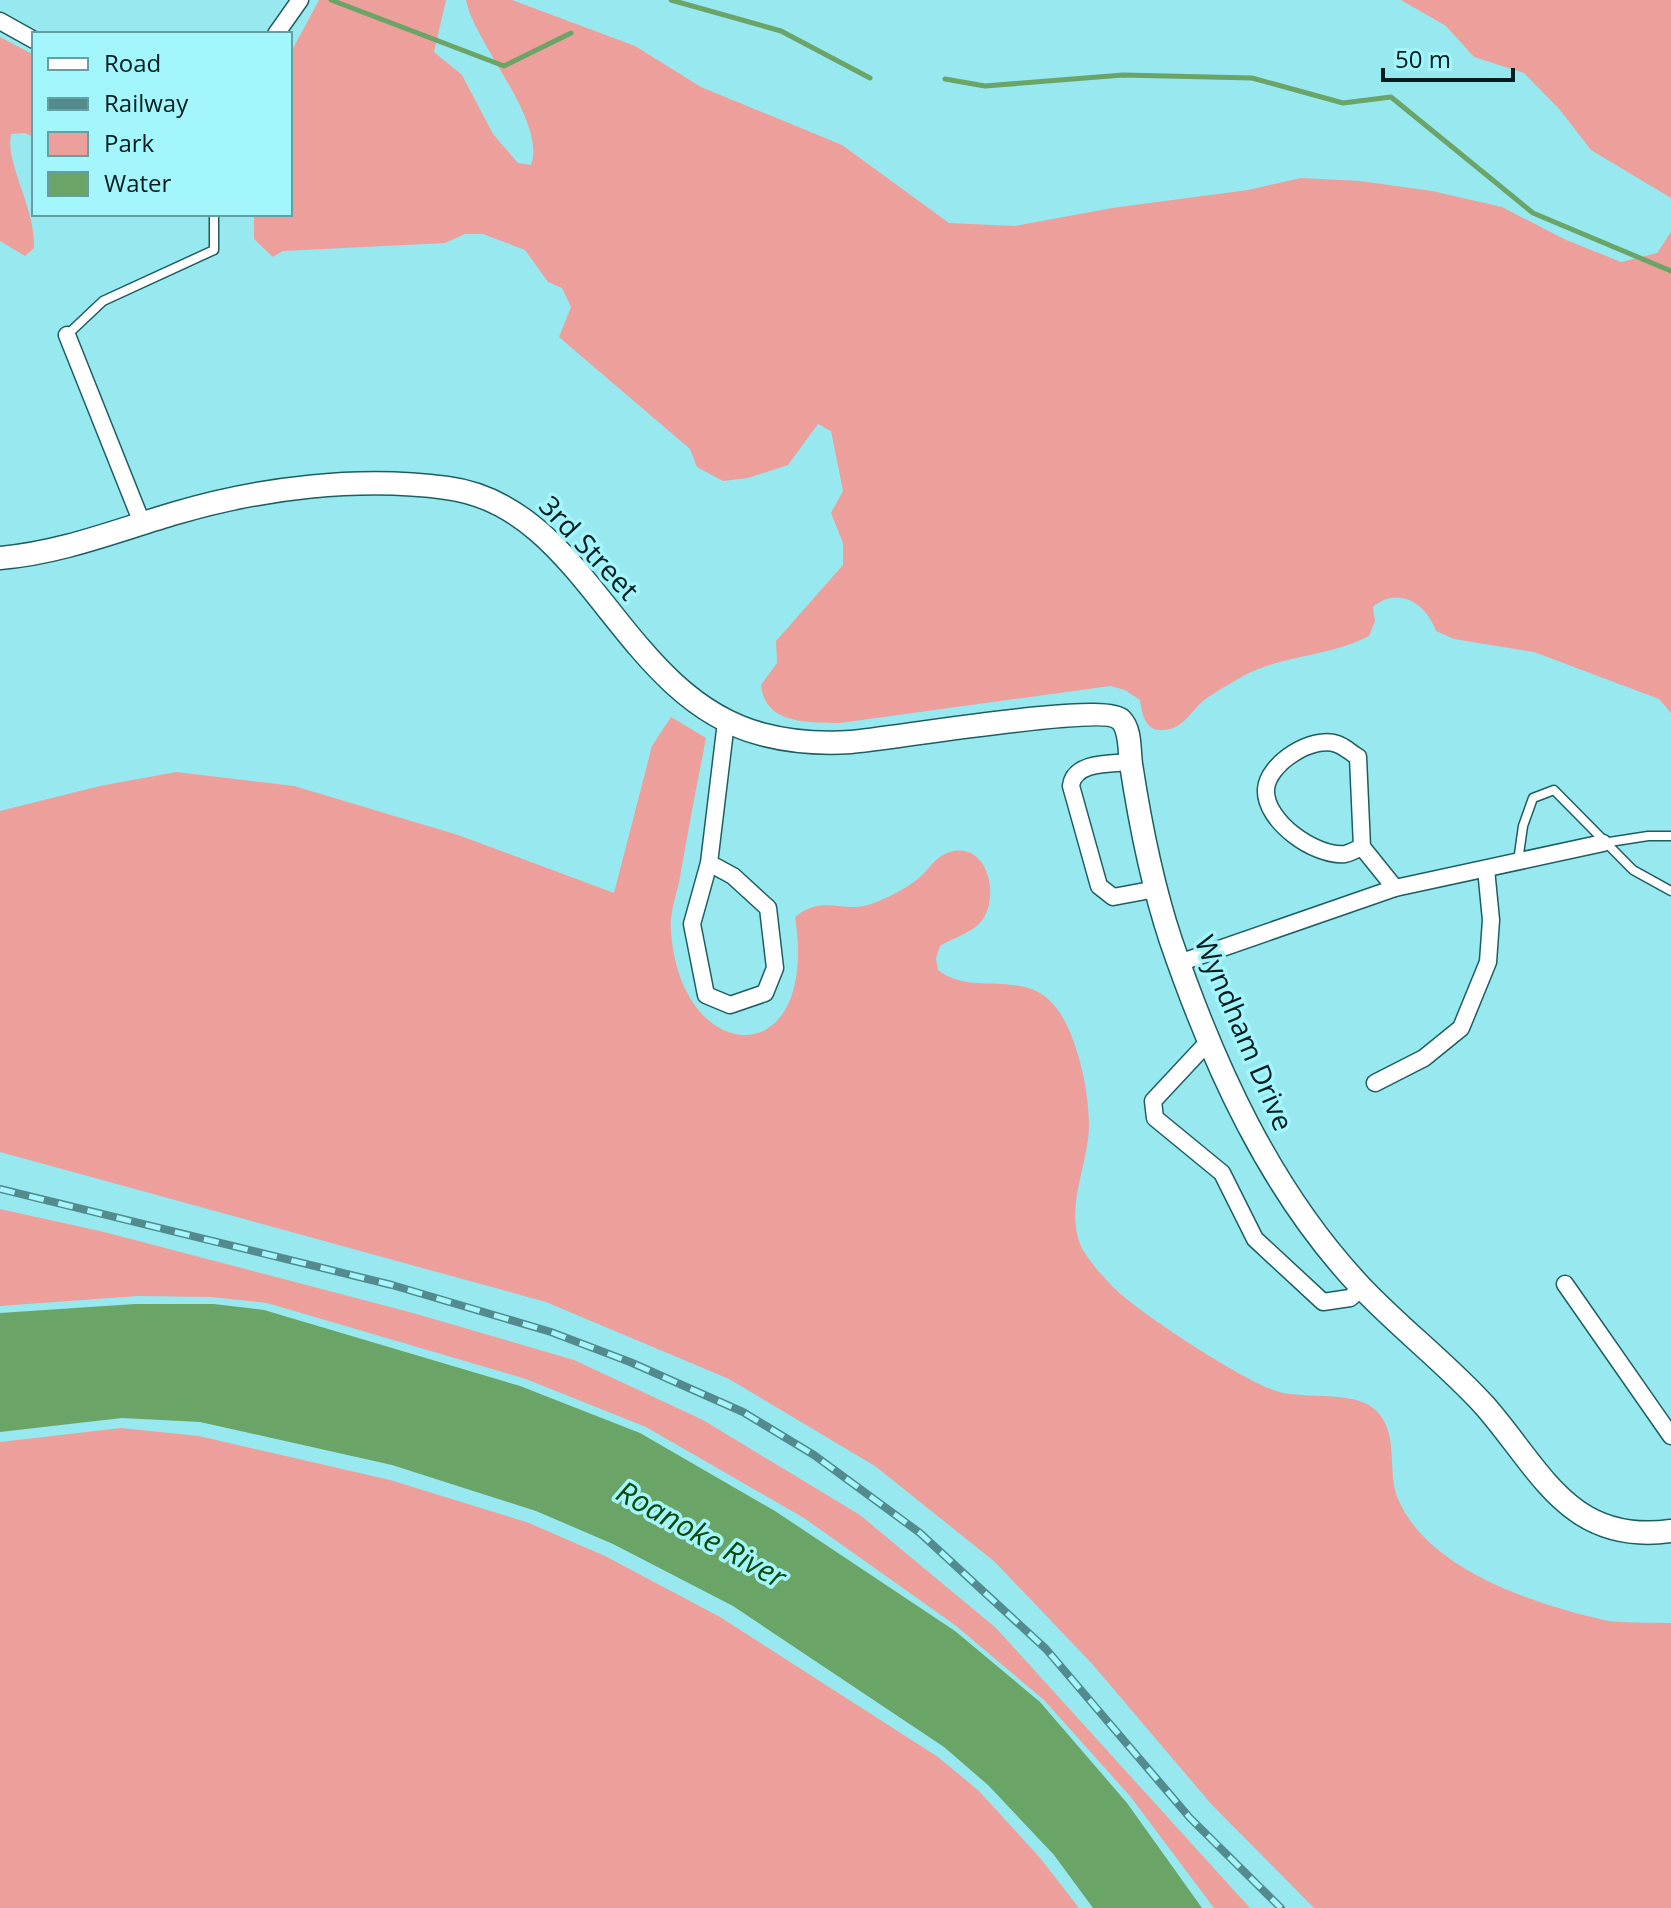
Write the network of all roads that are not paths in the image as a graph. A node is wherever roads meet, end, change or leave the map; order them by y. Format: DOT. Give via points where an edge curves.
graph roads {
  1 [pos="300,0"];
  2 [pos="0,21"];
  3 [pos="277,32"];
  4 [pos="31,38"];
  5 [pos="214,216"];
  6 [pos="67,335"];
  7 [pos="142,523"];
  8 [pos="0,558"];
  9 [pos="1104,712"];
  10 [pos="726,722"];
  11 [pos="1131,762"];
  12 [pos="1671,836"];
  13 [pos="1603,843"];
  14 [pos="1362,847"];
  15 [pos="1518,862"];
  16 [pos="709,863"];
  17 [pos="1486,869"];
  18 [pos="1395,888"];
  19 [pos="1156,889"];
  20 [pos="1671,891"];
  21 [pos="1179,963"];
  22 [pos="1208,1042"];
  23 [pos="1375,1083"];
  24 [pos="1565,1284"];
  25 [pos="1362,1288"];
  26 [pos="1671,1436"];
  27 [pos="1671,1531"];
  1 -- 3 [label="street"];
  2 -- 4 [label="street"];
  5 -- 6 [label="lane" via="214,250 103,301"];
  6 -- 7 [label="street"];
  7 -- 8 [label="street, 3rd Street" via="54,550"];
  7 -- 10 [label="street, 3rd Street" via="234,499 303,489 413,484 476,494 535,527 665,677"];
  9 -- 10 [label="street, 3rd Street" via="838,742 780,739"];
  9 -- 11 [label="street, Wyndham Drive" via="1127,728"];
  10 -- 16 [label="street"];
  11 -- 19 [label="street, Wyndham Drive"];
  11 -- 19 [label="street" via="1082,768 1071,786 1099,886 1113,897"];
  12 -- 13 [label="lane"];
  13 -- 15 [label="street"];
  13 -- 15 [label="lane" via="1554,790 1533,798"];
  13 -- 20 [label="lane" via="1633,870"];
  14 -- 14 [label="street" via="1358,757 1337,744 1319,742 1271,772 1266,790 1270,807 1288,829 1309,846 1332,853"];
  14 -- 18 [label="street"];
  15 -- 17 [label="street"];
  16 -- 16 [label="street" via="692,924 706,995 730,1005 765,993 775,968 768,908 733,876"];
  17 -- 18 [label="street"];
  17 -- 23 [label="street" via="1488,962 1461,1028 1424,1058"];
  18 -- 21 [label="street"];
  19 -- 21 [label="street, Wyndham Drive"];
  21 -- 22 [label="street, Wyndham Drive"];
  22 -- 25 [label="street, Wyndham Drive" via="1270,1167"];
  22 -- 25 [label="street" via="1153,1101 1155,1118 1222,1173 1255,1239 1323,1302 1350,1298"];
  24 -- 26 [label="street"];
  25 -- 27 [label="street, Wyndham Drive" via="1455,1374 1561,1501 1606,1526"];
}
